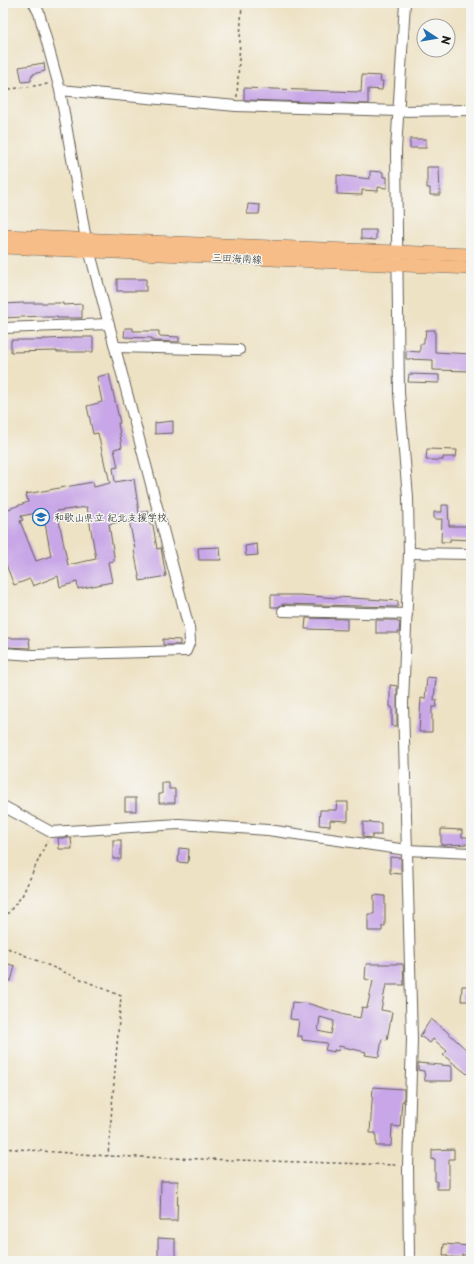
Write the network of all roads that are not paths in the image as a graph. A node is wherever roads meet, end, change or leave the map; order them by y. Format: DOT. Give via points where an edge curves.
graph roads {
  1 [pos="34,3"];
  2 [pos="405,3"];
  3 [pos="59,87"];
  4 [pos="471,110"];
  5 [pos="399,111"];
  6 [pos="3,236"];
  7 [pos="88,245"];
  8 [pos="3,247"];
  9 [pos="471,255"];
  10 [pos="397,258"];
  11 [pos="471,268"];
  12 [pos="109,324"];
  13 [pos="3,328"];
  14 [pos="115,347"];
  15 [pos="240,350"];
  16 [pos="409,553"];
  17 [pos="471,554"];
  18 [pos="283,611"];
  19 [pos="407,614"];
  20 [pos="3,653"];
  21 [pos="3,806"];
  22 [pos="407,850"];
  23 [pos="471,853"];
  24 [pos="409,1261"];
  1 -- 3 [label="street"];
  2 -- 5 [label="street"];
  3 -- 5 [label="street" via="236,106"];
  3 -- 7 [label="street"];
  4 -- 5 [label="street"];
  5 -- 10 [label="street" via="396,150"];
  6 -- 7 [label="main road, 三田海南線"];
  7 -- 8 [label="main road, 三田海南線"];
  7 -- 10 [label="main road, 三田海南線"];
  7 -- 12 [label="street"];
  9 -- 10 [label="main road, 三田海南線"];
  10 -- 11 [label="main road, 三田海南線"];
  10 -- 16 [label="street" via="399,393 408,497"];
  12 -- 13 [label="street"];
  12 -- 14 [label="street"];
  14 -- 15 [label="street"];
  14 -- 20 [label="street" via="189,628 190,641 186,652 33,655"];
  16 -- 17 [label="street"];
  16 -- 19 [label="street"];
  18 -- 19 [label="street"];
  19 -- 22 [label="street" via="403,703"];
  21 -- 22 [label="street" via="51,832 179,824 268,830"];
  22 -- 23 [label="street"];
  22 -- 24 [label="street" via="412,1040 408,1166"];
}
